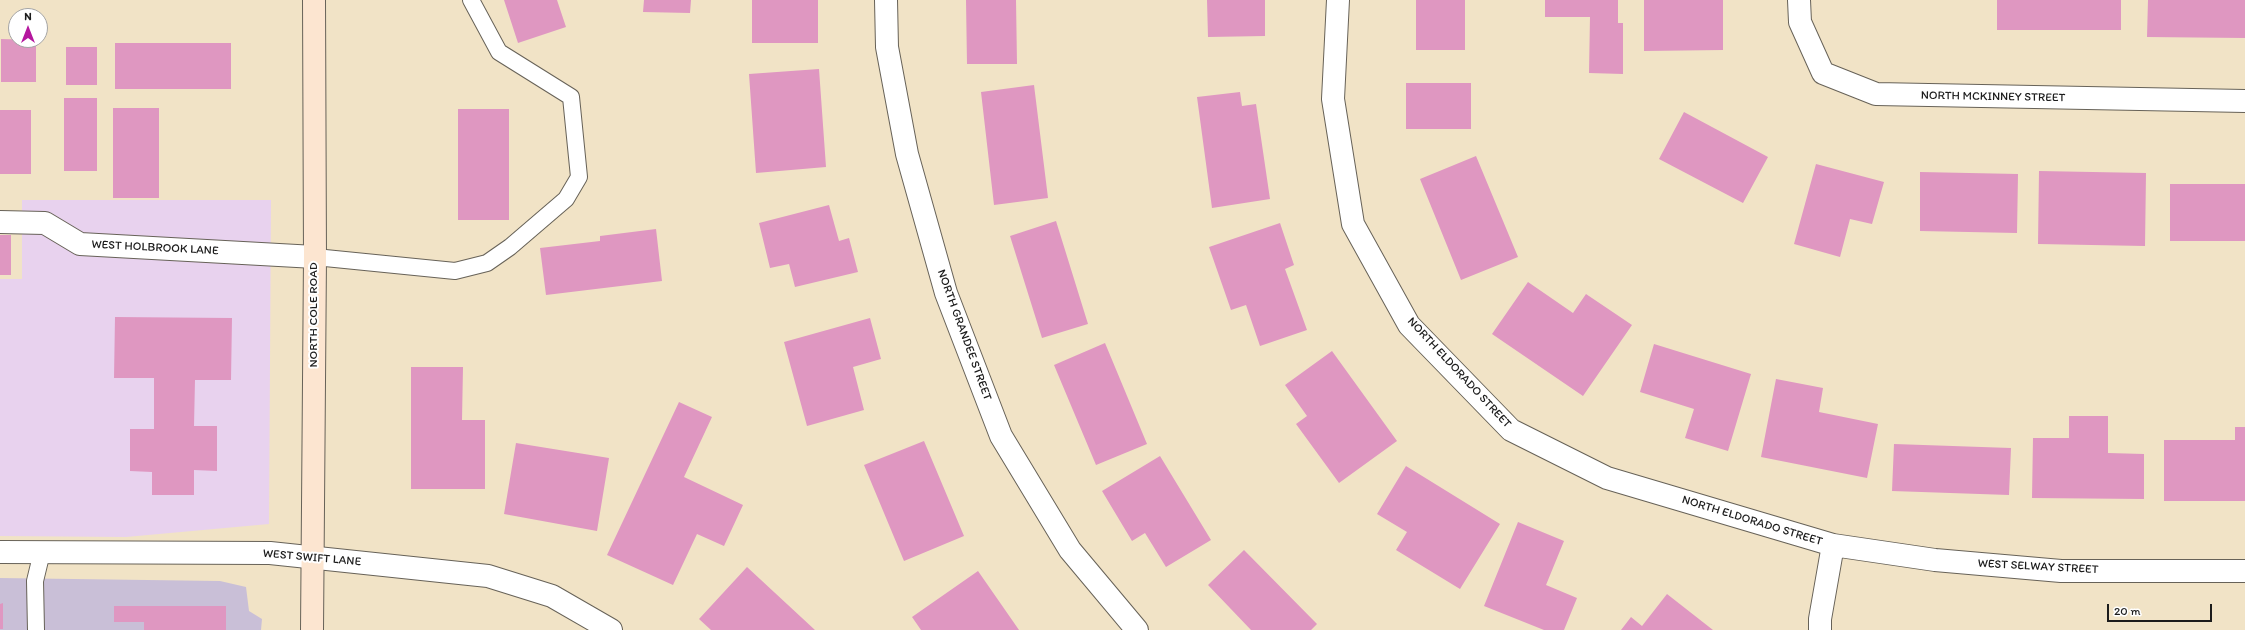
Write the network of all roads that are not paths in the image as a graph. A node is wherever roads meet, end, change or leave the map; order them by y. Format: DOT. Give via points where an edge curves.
graph roads {
  1 [pos="314,0"];
  2 [pos="471,0"];
  3 [pos="886,0"];
  4 [pos="1338,0"];
  5 [pos="1800,0"];
  6 [pos="2245,101"];
  7 [pos="0,222"];
  8 [pos="315,257"];
  9 [pos="1833,545"];
  10 [pos="0,552"];
  11 [pos="42,552"];
  12 [pos="313,559"];
  13 [pos="2245,571"];
  14 [pos="36,630"];
  15 [pos="312,630"];
  16 [pos="611,630"];
  17 [pos="1137,630"];
  18 [pos="1820,630"];
  1 -- 8 [label="main road, NORTH COLE ROAD"];
  2 -- 8 [label="lane" via="499,52 571,97 579,177 566,199 510,247 487,263 455,271"];
  3 -- 17 [label="street, NORTH GRANDEE STREET" via="887,47 907,154 946,293 1001,436 1070,550"];
  4 -- 9 [label="street, NORTH ELDORADO STREET" via="1333,98 1353,224 1409,325 1511,430 1607,478"];
  5 -- 6 [label="street, NORTH MCKINNEY STREET" via="1800,22 1823,73 1876,94"];
  7 -- 8 [label="street, WEST HOLBROOK LANE" via="45,223 80,244"];
  8 -- 12 [label="main road, NORTH COLE ROAD"];
  9 -- 13 [label="street, WEST SELWAY STREET" via="1935,560 2061,571"];
  9 -- 18 [label="street, NORTH ELDORADO STREET"];
  10 -- 11 [label="street, WEST SWIFT LANE"];
  11 -- 12 [label="street, WEST SWIFT LANE" via="270,553"];
  11 -- 14 [label="lane" via="35,581"];
  12 -- 15 [label="main road, NORTH COLE ROAD"];
  12 -- 16 [label="street, WEST SWIFT LANE" via="488,576 552,596"];
}
